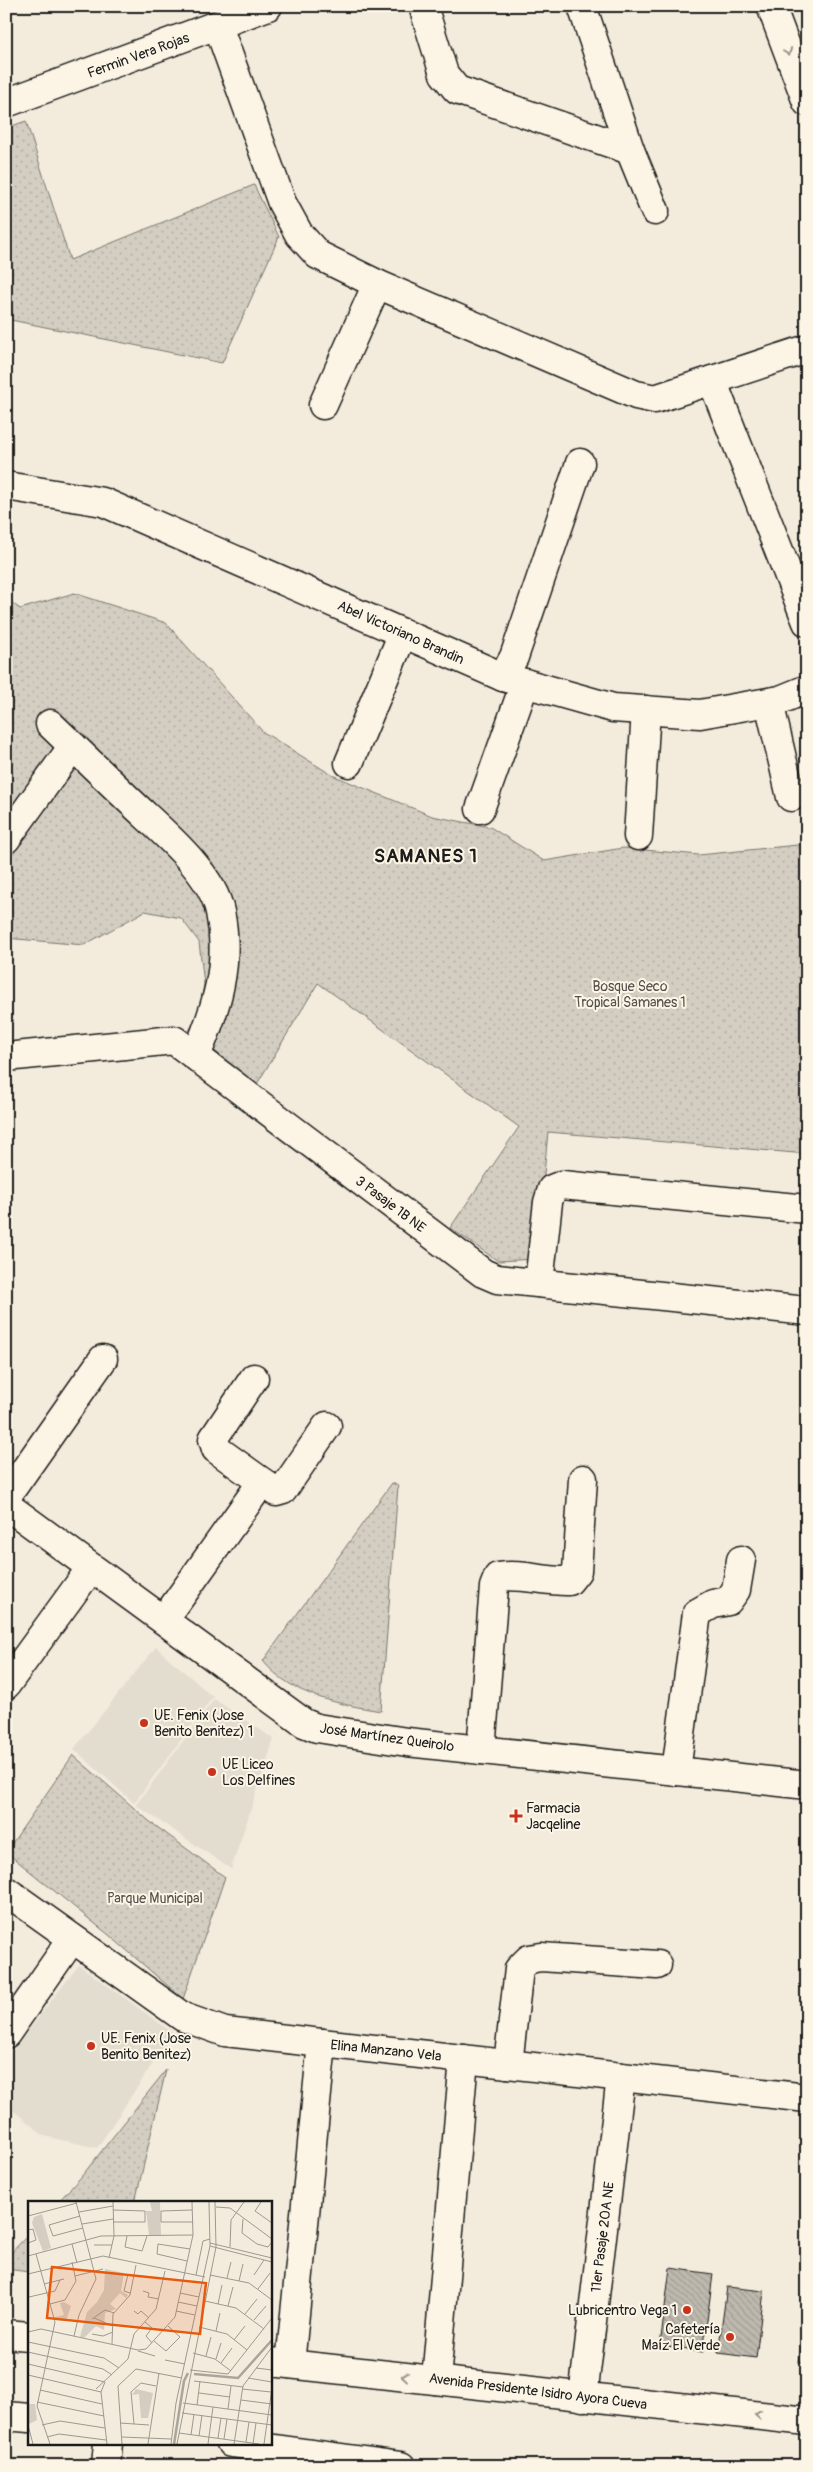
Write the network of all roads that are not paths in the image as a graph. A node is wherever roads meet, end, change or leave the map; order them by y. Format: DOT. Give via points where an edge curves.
graph roads {
  1 [pos="268,6"];
  2 [pos="423,6"];
  3 [pos="582,6"];
  4 [pos="771,6"];
  5 [pos="218,26"];
  6 [pos="807,102"];
  7 [pos="6,103"];
  8 [pos="630,150"];
  9 [pos="655,211"];
  10 [pos="377,284"];
  11 [pos="807,349"];
  12 [pos="712,380"];
  13 [pos="323,405"];
  14 [pos="580,463"];
  15 [pos="6,486"];
  16 [pos="807,622"];
  17 [pos="403,633"];
  18 [pos="514,680"];
  19 [pos="807,689"];
  20 [pos="769,702"];
  21 [pos="646,710"];
  22 [pos="50,724"];
  23 [pos="73,746"];
  24 [pos="349,763"];
  25 [pos="791,797"];
  26 [pos="480,809"];
  27 [pos="638,836"];
  28 [pos="6,840"];
  29 [pos="196,1056"];
  30 [pos="6,1057"];
  31 [pos="807,1209"];
  32 [pos="539,1283"];
  33 [pos="807,1311"];
  34 [pos="103,1359"];
  35 [pos="254,1378"];
  36 [pos="328,1426"];
  37 [pos="584,1479"];
  38 [pos="262,1482"];
  39 [pos="6,1497"];
  40 [pos="6,1505"];
  41 [pos="741,1560"];
  42 [pos="91,1568"];
  43 [pos="164,1620"];
  44 [pos="6,1685"];
  45 [pos="481,1750"];
  46 [pos="676,1772"];
  47 [pos="807,1785"];
  48 [pos="6,1891"];
  49 [pos="72,1940"];
  50 [pos="657,1966"];
  51 [pos="6,2034"];
  52 [pos="322,2044"];
  53 [pos="464,2059"];
  54 [pos="508,2064"];
  55 [pos="621,2077"];
  56 [pos="807,2098"];
  57 [pos="6,2334"];
  58 [pos="28,2336"];
  59 [pos="280,2363"];
  60 [pos="436,2380"];
  61 [pos="584,2397"];
  62 [pos="6,2416"];
  63 [pos="28,2418"];
  64 [pos="807,2420"];
  65 [pos="108,2444"];
  66 [pos="239,2444"];
  67 [pos="106,2466"];
  68 [pos="400,2466"];
  1 -- 5 [label="street, Fermin Vera Rojas"];
  2 -- 8 [label="street" via="444,74 458,90"];
  3 -- 8 [label="street"];
  4 -- 6 [label="street, one-way"];
  5 -- 7 [label="street, Fermin Vera Rojas"];
  5 -- 10 [label="street" via="282,204 299,234 318,255"];
  8 -- 9 [label="street"];
  10 -- 12 [label="street" via="636,396 655,399"];
  10 -- 13 [label="street"];
  11 -- 12 [label="street"];
  12 -- 16 [label="street"];
  14 -- 18 [label="street" via="514,657"];
  15 -- 17 [label="street, Abel Victoriano Brandin" via="103,502"];
  17 -- 18 [label="street, Abel Victoriano Brandin"];
  17 -- 24 [label="street"];
  18 -- 21 [label="street, Abel Victoriano Brandin" via="613,708"];
  18 -- 26 [label="street"];
  19 -- 20 [label="street, Abel Victoriano Brandin"];
  20 -- 21 [label="street, Abel Victoriano Brandin" via="700,714"];
  20 -- 25 [label="street"];
  21 -- 27 [label="street"];
  22 -- 23 [label="street"];
  23 -- 28 [label="street"];
  23 -- 29 [label="street" via="179,849 206,880 220,911 223,979"];
  29 -- 30 [label="street, 3 Pasaje 1B NE" via="174,1040"];
  29 -- 32 [label="street, 3 Pasaje 1B NE" via="483,1274 497,1279"];
  31 -- 32 [label="street" via="562,1185 552,1189 548,1202"];
  32 -- 33 [label="street, 3 Pasaje 1B NE"];
  34 -- 39 [label="street"];
  35 -- 38 [label="street" via="213,1439 213,1444"];
  36 -- 38 [label="street" via="282,1490 276,1492"];
  37 -- 45 [label="street" via="577,1571 569,1581 507,1575 498,1577 494,1587"];
  38 -- 43 [label="street"];
  40 -- 42 [label="street, José Martínez Queirolo"];
  41 -- 46 [label="street" via="736,1590 728,1601 713,1604 697,1613"];
  42 -- 43 [label="street, José Martínez Queirolo"];
  42 -- 44 [label="street"];
  43 -- 45 [label="street, José Martínez Queirolo" via="304,1723 317,1728"];
  45 -- 46 [label="street, José Martínez Queirolo"];
  46 -- 47 [label="street, José Martínez Queirolo"];
  48 -- 49 [label="street, Elina Manzano Vela"];
  49 -- 51 [label="street"];
  49 -- 52 [label="street, Elina Manzano Vela" via="183,2018 225,2032"];
  50 -- 54 [label="street" via="541,1957 529,1959 519,1969"];
  52 -- 53 [label="street, Elina Manzano Vela"];
  52 -- 59 [label="street"];
  53 -- 54 [label="street, Elina Manzano Vela"];
  53 -- 60 [label="street"];
  54 -- 55 [label="street, Elina Manzano Vela"];
  55 -- 56 [label="street, Elina Manzano Vela"];
  55 -- 61 [label="street, 11er Pasaje 20A NE"];
  57 -- 58 [label="street"];
  60 -- 59 [label="street, Avenida Presidente Isidro Ayora Cueva, one-way"];
  60 -- 61 [label="street, Avenida Presidente Isidro Ayora Cueva"];
  64 -- 61 [label="street, Avenida Presidente Isidro Ayora Cueva, one-way"];
  62 -- 63 [label="street"];
  65 -- 67 [label="street"];
  66 -- 68 [label="street"];
}
